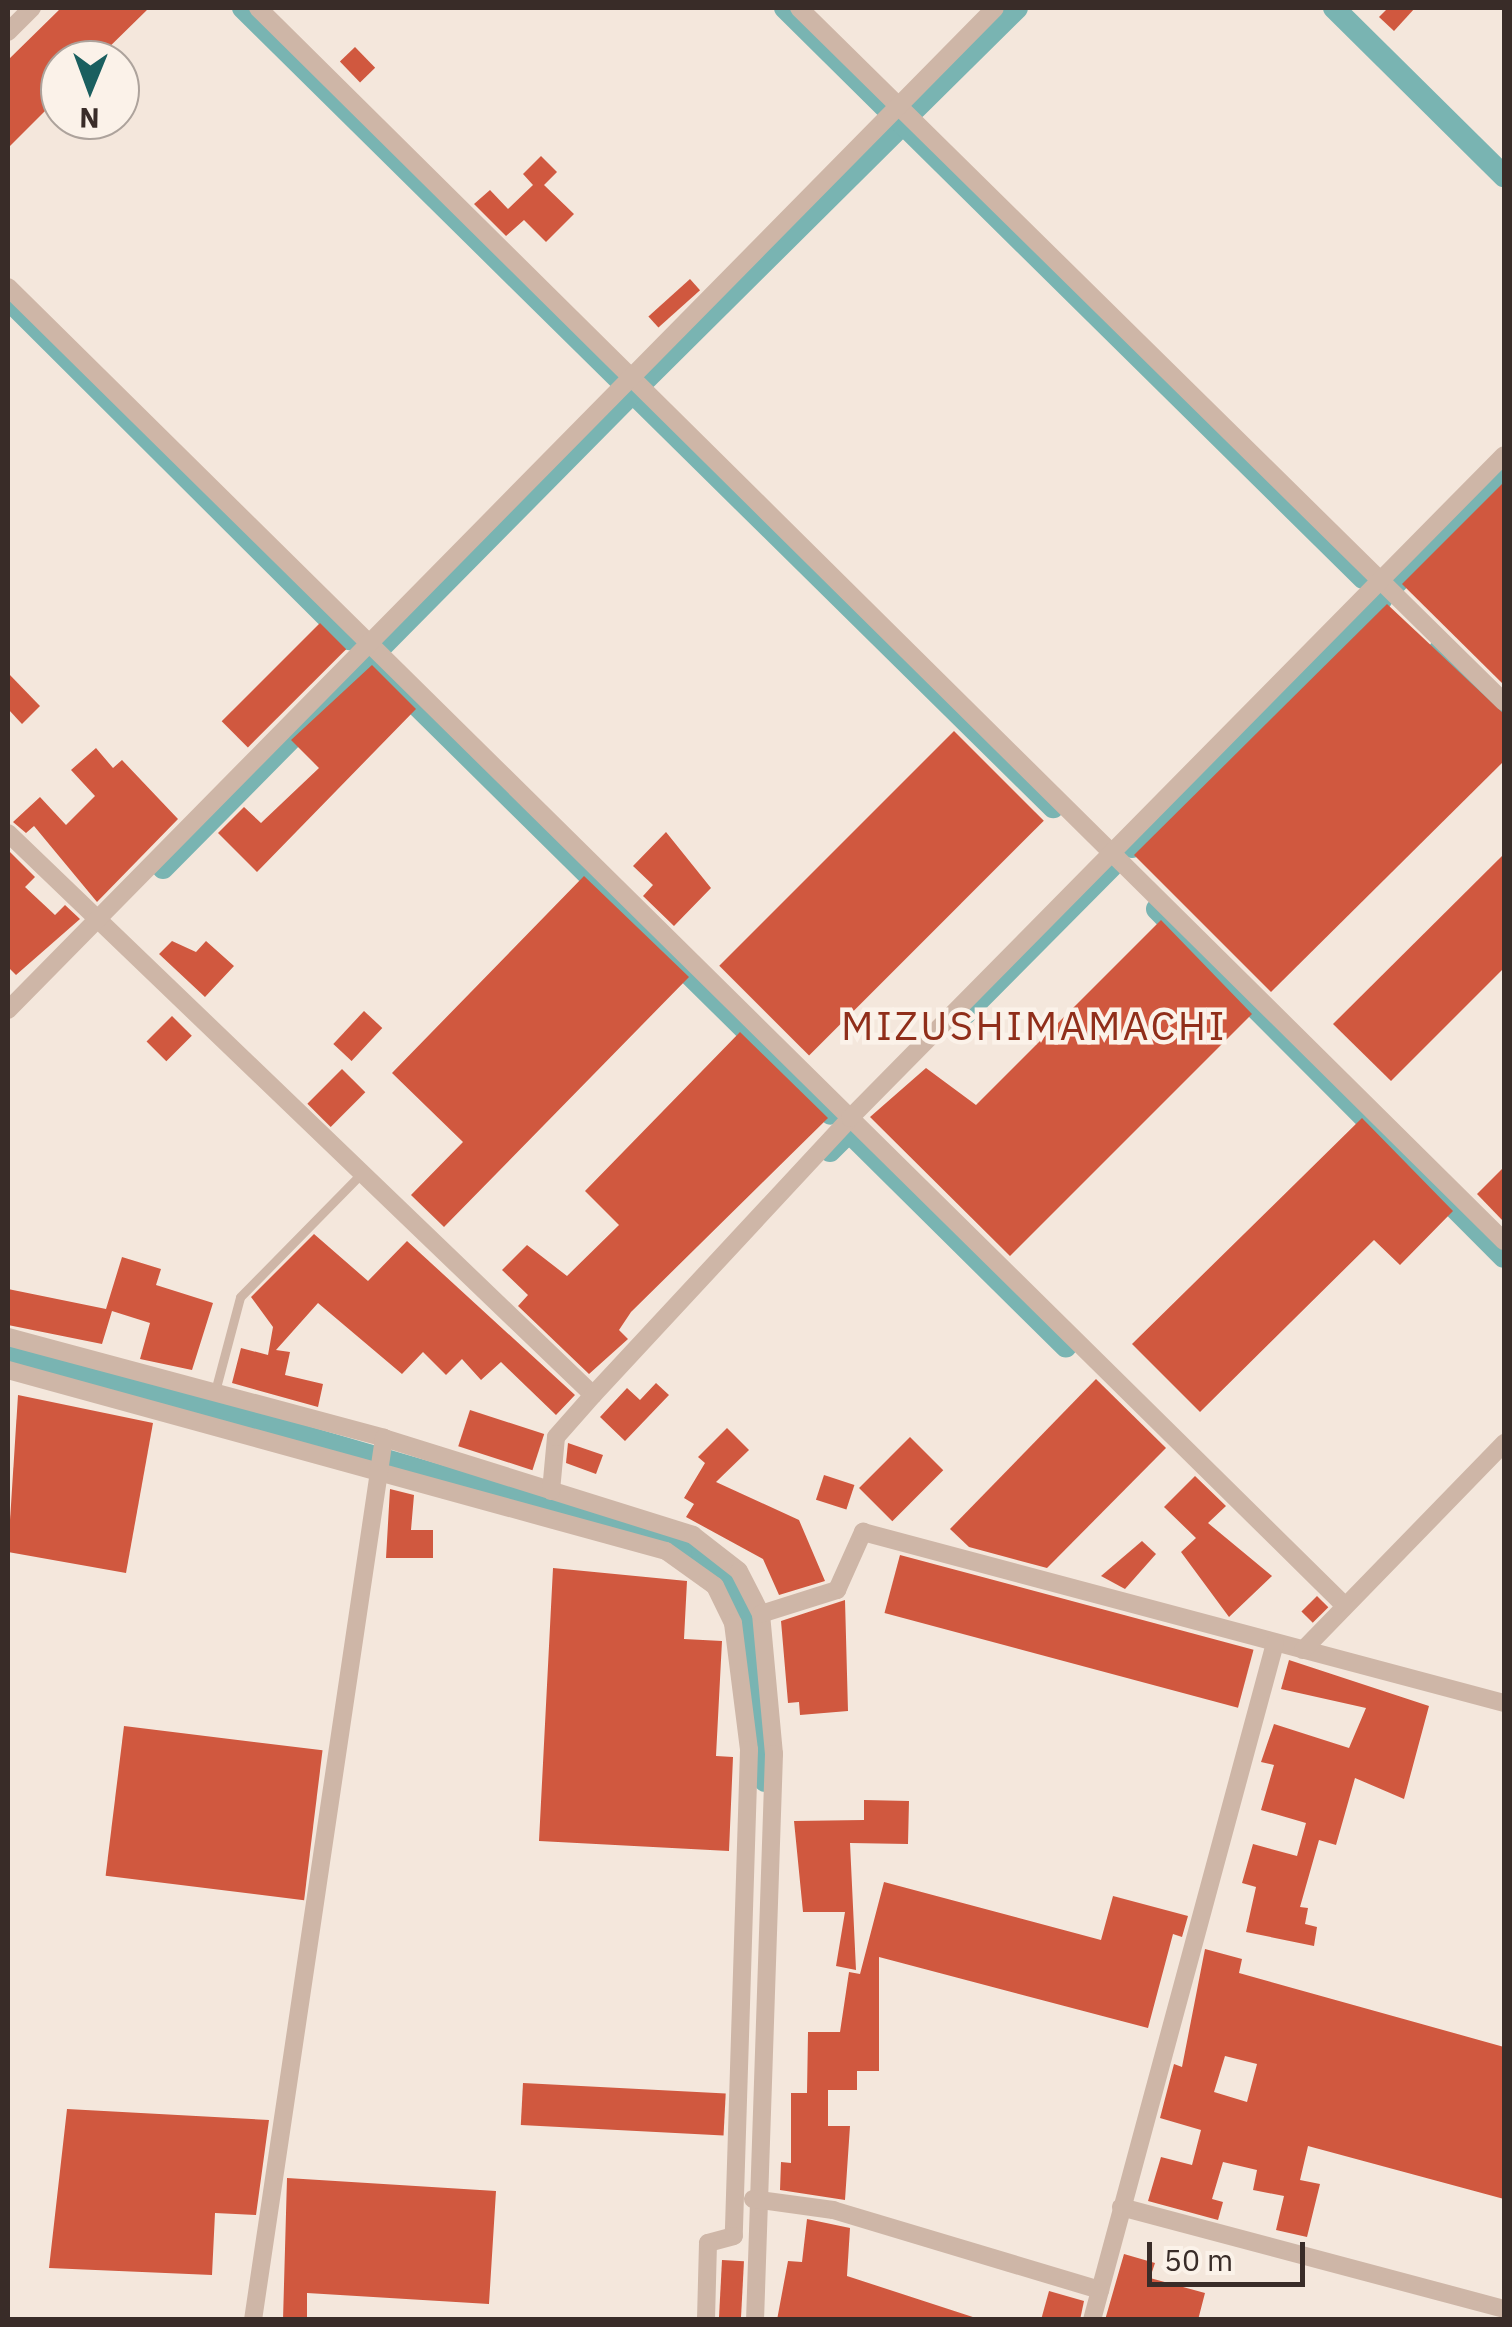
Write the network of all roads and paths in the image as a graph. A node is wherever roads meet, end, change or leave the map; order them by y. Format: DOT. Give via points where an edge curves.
graph roads {
  1 [pos="32,8"];
  2 [pos="258,8"];
  3 [pos="799,8"];
  4 [pos="995,8"];
  5 [pos="8,32"];
  6 [pos="898,105"];
  7 [pos="8,287"];
  8 [pos="630,376"];
  9 [pos="1504,455"];
  10 [pos="1382,580"];
  11 [pos="367,642"];
  12 [pos="1504,702"];
  13 [pos="8,833"];
  14 [pos="1116,850"];
  15 [pos="96,923"];
  16 [pos="8,1010"];
  17 [pos="850,1118"];
  18 [pos="363,1172"];
  19 [pos="1504,1241"];
  20 [pos="8,1337"];
  21 [pos="8,1370"];
  22 [pos="592,1396"];
  23 [pos="214,1397"];
  24 [pos="384,1438"];
  25 [pos="1504,1442"];
  26 [pos="377,1467"];
  27 [pos="551,1491"];
  28 [pos="722,1580"];
  29 [pos="750,1588"];
  30 [pos="1342,1604"];
  31 [pos="761,1614"];
  32 [pos="1275,1642"];
  33 [pos="1303,1650"];
  34 [pos="1504,1703"];
  35 [pos="749,2198"];
  36 [pos="1121,2207"];
  37 [pos="1100,2290"];
  38 [pos="1504,2309"];
  39 [pos="253,2320"];
  40 [pos="706,2320"];
  41 [pos="755,2320"];
  42 [pos="1092,2320"];
  1 -- 5 [label="street"];
  2 -- 8 [label="street"];
  3 -- 6 [label="street"];
  4 -- 6 [label="street"];
  6 -- 8 [label="street"];
  6 -- 10 [label="street"];
  7 -- 11 [label="street"];
  8 -- 11 [label="street"];
  8 -- 14 [label="street"];
  9 -- 10 [label="street"];
  10 -- 12 [label="street"];
  10 -- 14 [label="street"];
  11 -- 15 [label="street"];
  11 -- 17 [label="street"];
  13 -- 15 [label="street"];
  14 -- 17 [label="street"];
  14 -- 19 [label="street"];
  15 -- 16 [label="street"];
  15 -- 18 [label="street"];
  17 -- 22 [label="street"];
  17 -- 30 [label="street"];
  18 -- 22 [label="street"];
  18 -- 23 [label="lane" via="240,1296"];
  20 -- 23 [label="street"];
  21 -- 26 [label="street"];
  22 -- 27 [label="street" via="556,1437"];
  23 -- 24 [label="street"];
  24 -- 26 [label="street"];
  24 -- 27 [label="street"];
  25 -- 30 [label="street"];
  26 -- 28 [label="street" via="666,1551"];
  26 -- 39 [label="street"];
  27 -- 29 [label="street" via="693,1535 726,1554"];
  28 -- 29 [label="street"];
  28 -- 35 [label="street" via="749,1750"];
  29 -- 31 [label="street"];
  30 -- 33 [label="street"];
  31 -- 32 [label="street" via="838,1590 863,1532"];
  31 -- 35 [label="street" via="774,1754"];
  32 -- 33 [label="street"];
  32 -- 36 [label="street"];
  33 -- 34 [label="street"];
  35 -- 37 [label="street" via="832,2210"];
  35 -- 40 [label="street" via="734,2236 708,2243"];
  35 -- 41 [label="street"];
  36 -- 37 [label="street"];
  36 -- 38 [label="street"];
  37 -- 42 [label="street"];
}
